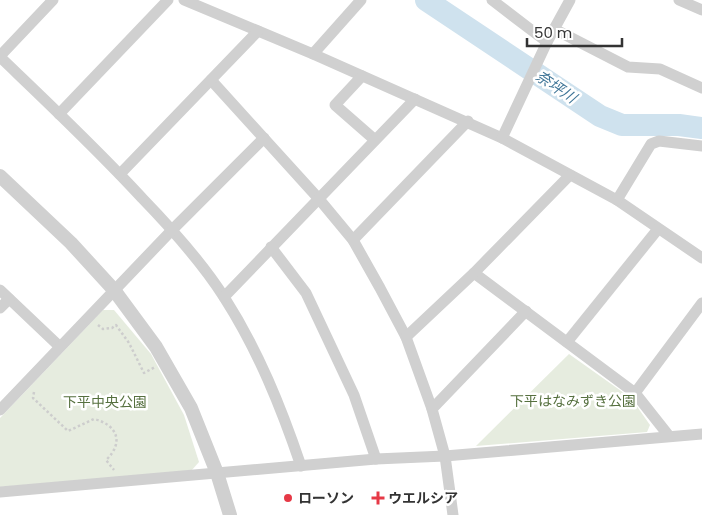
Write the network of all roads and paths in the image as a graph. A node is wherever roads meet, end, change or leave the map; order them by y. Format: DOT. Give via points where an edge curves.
graph roads {
  1 [pos="54,0"];
  2 [pos="168,0"];
  3 [pos="184,0"];
  4 [pos="362,0"];
  5 [pos="492,0"];
  6 [pos="570,0"];
  7 [pos="679,0"];
  8 [pos="702,10"];
  9 [pos="554,29"];
  10 [pos="258,31"];
  11 [pos="547,42"];
  12 [pos="313,54"];
  13 [pos="0,56"];
  14 [pos="362,76"];
  15 [pos="211,80"];
  16 [pos="702,88"];
  17 [pos="415,99"];
  18 [pos="59,114"];
  19 [pos="468,122"];
  20 [pos="264,138"];
  21 [pos="502,138"];
  22 [pos="375,140"];
  23 [pos="702,146"];
  24 [pos="120,174"];
  25 [pos="570,175"];
  26 [pos="0,176"];
  27 [pos="319,199"];
  28 [pos="617,200"];
  29 [pos="658,229"];
  30 [pos="172,230"];
  31 [pos="353,240"];
  32 [pos="272,247"];
  33 [pos="701,254"];
  34 [pos="474,273"];
  35 [pos="0,290"];
  36 [pos="114,290"];
  37 [pos="224,297"];
  38 [pos="9,299"];
  39 [pos="702,303"];
  40 [pos="0,308"];
  41 [pos="526,311"];
  42 [pos="92,331"];
  43 [pos="406,337"];
  44 [pos="567,342"];
  45 [pos="59,346"];
  46 [pos="164,361"];
  47 [pos="37,388"];
  48 [pos="635,393"];
  49 [pos="432,409"];
  50 [pos="0,410"];
  51 [pos="702,434"];
  52 [pos="669,436"];
  53 [pos="445,456"];
  54 [pos="376,459"];
  55 [pos="301,466"];
  56 [pos="116,473"];
  57 [pos="217,473"];
  58 [pos="0,492"];
  59 [pos="230,515"];
  60 [pos="453,515"];
  1 -- 13 [label="street"];
  2 -- 18 [label="street"];
  3 -- 10 [label="street"];
  4 -- 12 [label="street"];
  5 -- 11 [label="street"];
  6 -- 9 [label="street"];
  7 -- 8 [label="street"];
  9 -- 11 [label="street"];
  9 -- 16 [label="street" via="628,67 660,69"];
  10 -- 12 [label="street"];
  10 -- 15 [label="street"];
  11 -- 21 [label="street"];
  12 -- 14 [label="street"];
  13 -- 18 [label="street"];
  14 -- 17 [label="street"];
  14 -- 22 [label="street" via="335,104"];
  15 -- 20 [label="street"];
  15 -- 24 [label="street"];
  17 -- 19 [label="street"];
  17 -- 22 [label="street"];
  18 -- 24 [label="street"];
  19 -- 21 [label="street"];
  19 -- 31 [label="street"];
  20 -- 27 [label="street"];
  20 -- 30 [label="street"];
  21 -- 25 [label="street"];
  22 -- 27 [label="street"];
  23 -- 28 [label="street" via="659,141 651,144"];
  24 -- 30 [label="street"];
  25 -- 28 [label="street"];
  25 -- 34 [label="street"];
  26 -- 36 [label="street" via="71,243"];
  27 -- 31 [label="street"];
  27 -- 32 [label="street"];
  28 -- 29 [label="street"];
  29 -- 33 [label="street"];
  29 -- 44 [label="street"];
  30 -- 36 [label="street"];
  30 -- 37 [label="street"];
  31 -- 43 [label="street"];
  32 -- 37 [label="street"];
  32 -- 54 [label="street" via="306,293 354,395"];
  34 -- 41 [label="street"];
  34 -- 43 [label="street"];
  35 -- 38 [label="street"];
  36 -- 45 [label="street"];
  36 -- 46 [label="street"];
  37 -- 55 [label="street" via="254,347 283,413"];
  38 -- 40 [label="street"];
  38 -- 45 [label="street"];
  39 -- 48 [label="street"];
  41 -- 44 [label="street"];
  41 -- 49 [label="street"];
  42 -- 46 [label="path" via="99,325 103,329 116,325 129,342 144,373"];
  43 -- 49 [label="street"];
  44 -- 48 [label="street"];
  45 -- 50 [label="street"];
  46 -- 57 [label="street" via="191,408"];
  47 -- 56 [label="path" via="33,398 68,431 94,419 110,426 116,438 114,452 106,460"];
  48 -- 52 [label="street"];
  49 -- 53 [label="street"];
  51 -- 52 [label="street"];
  52 -- 53 [label="street"];
  53 -- 54 [label="street"];
  53 -- 60 [label="street"];
  54 -- 55 [label="street"];
  55 -- 57 [label="street"];
  57 -- 58 [label="street"];
  57 -- 59 [label="street"];
}
